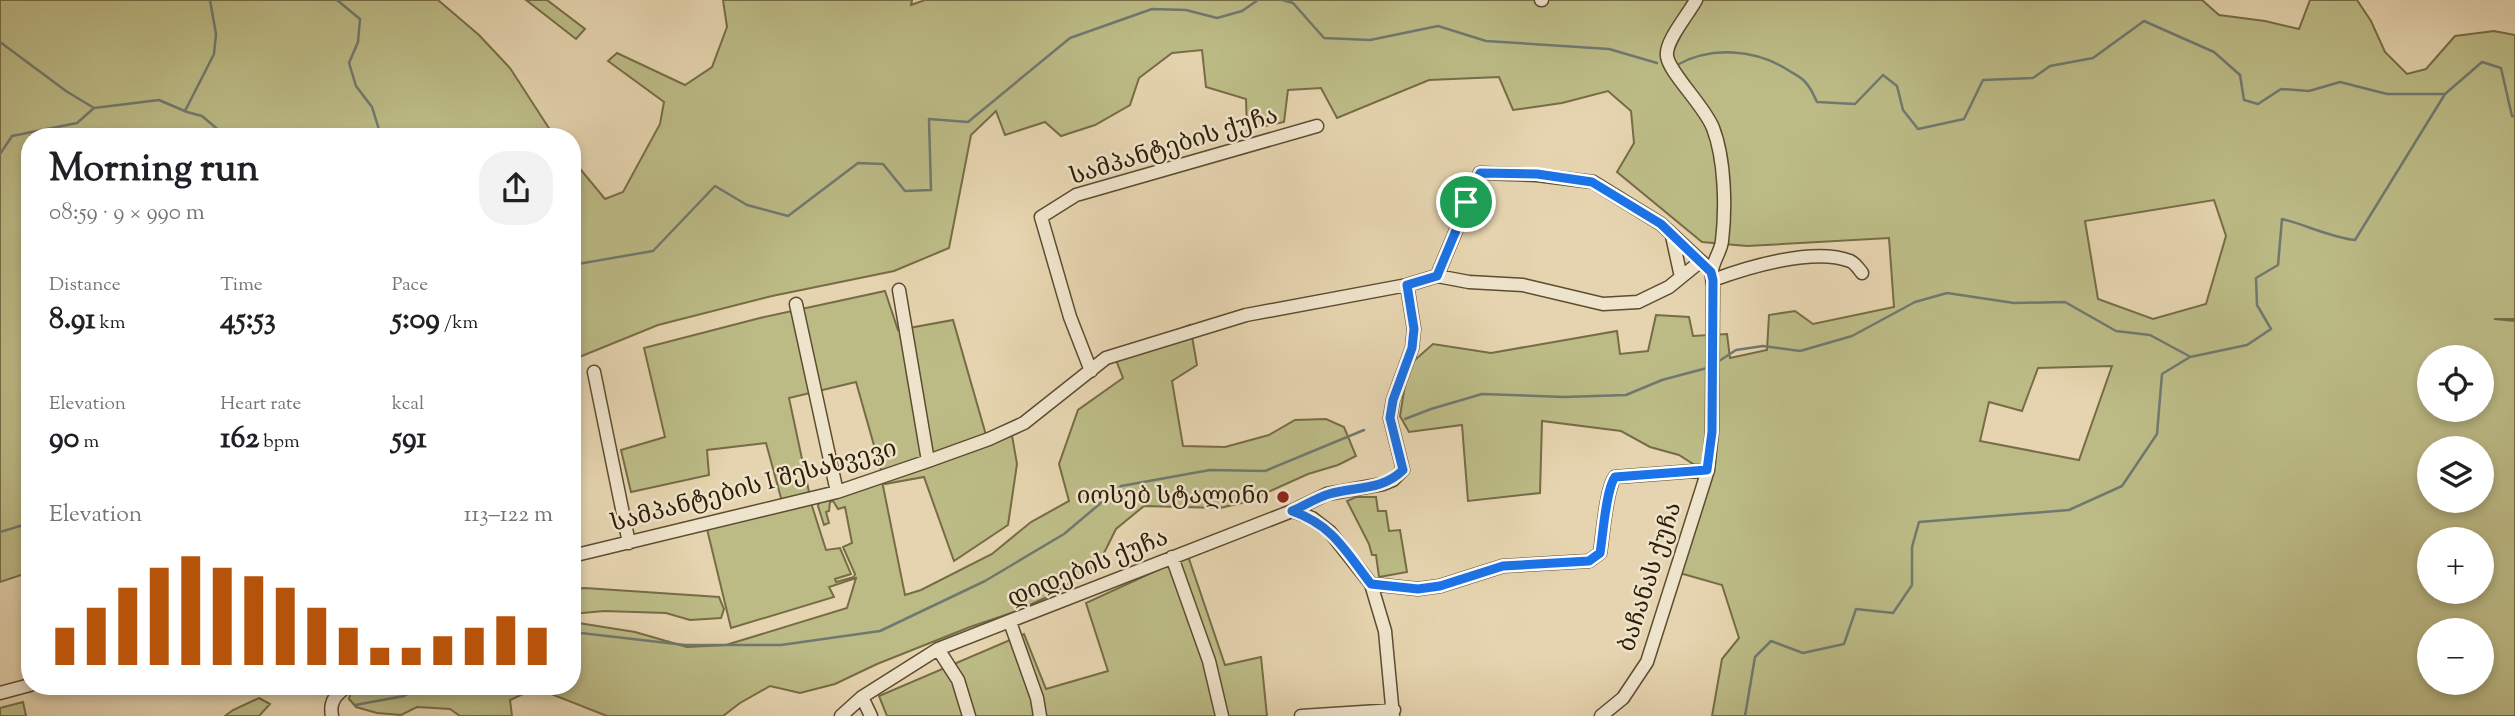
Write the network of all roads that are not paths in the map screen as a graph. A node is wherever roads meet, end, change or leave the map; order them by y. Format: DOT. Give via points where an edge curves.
graph roads {
  1 [pos="1696,0"];
  2 [pos="1317,126"];
  3 [pos="1672,236"];
  4 [pos="1701,261"];
  5 [pos="1862,273"];
  6 [pos="1437,276"];
  7 [pos="1712,276"];
  8 [pos="1681,277"];
  9 [pos="1407,285"];
  10 [pos="899,290"];
  11 [pos="796,304"];
  12 [pos="1091,371"];
  13 [pos="594,372"];
  14 [pos="928,461"];
  15 [pos="1707,470"];
  16 [pos="838,492"];
  17 [pos="1292,511"];
  18 [pos="629,543"];
  19 [pos="581,554"];
  20 [pos="1172,557"];
  21 [pos="1371,584"];
  22 [pos="1010,622"];
  23 [pos="938,649"];
  24 [pos="21,687"];
  25 [pos="0,693"];
  26 [pos="335,695"];
  27 [pos="862,697"];
  28 [pos="1393,713"];
  29 [pos="332,716"];
  30 [pos="841,716"];
  31 [pos="871,716"];
  32 [pos="969,716"];
  33 [pos="1040,716"];
  34 [pos="1222,716"];
  35 [pos="1301,716"];
  36 [pos="1601,716"];
  1 -- 7 [label="street, ბაჩანას ქუჩა" via="1671,38 1667,53 1670,68 1702,106 1714,130 1725,197 1722,244"];
  2 -- 12 [label="street, სამპანტების ქუჩა" via="1076,195 1041,217"];
  3 -- 4 [label="street"];
  3 -- 6 [label="street" via="1661,224 1592,182 1537,174 1480,173"];
  3 -- 8 [label="street"];
  4 -- 7 [label="street"];
  4 -- 8 [label="street"];
  5 -- 7 [label="street" via="1852,262 1794,257"];
  6 -- 8 [label="street" via="1523,285 1603,304 1638,302"];
  6 -- 9 [label="street"];
  7 -- 15 [label="street, ბაჩანას ქუჩა" via="1712,432"];
  9 -- 12 [label="street" via="1245,315 1106,358"];
  9 -- 17 [label="street, დიდების ქუჩა" via="1412,348 1390,418 1403,470 1383,484 1327,494"];
  10 -- 14 [label="street"];
  11 -- 16 [label="street"];
  12 -- 14 [label="street, სამპანტების I შესახვევი" via="1024,423"];
  13 -- 18 [label="street"];
  14 -- 16 [label="street, სამპანტების I შესახვევი"];
  15 -- 21 [label="street" via="1615,477 1609,485 1600,553 1589,561 1503,566 1418,589"];
  15 -- 36 [label="street, ბაჩანას ქუჩა" via="1647,662 1623,698"];
  16 -- 18 [label="street, სამპანტების I შესახვევი"];
  17 -- 20 [label="street, დიდების ქუჩა"];
  17 -- 21 [label="street" via="1312,518 1330,532"];
  18 -- 19 [label="street, სამპანტების I შესახვევი"];
  20 -- 22 [label="street, დიდების ქუჩა"];
  20 -- 34 [label="street" via="1209,661"];
  21 -- 28 [label="street" via="1385,631"];
  22 -- 23 [label="street, დიდების ქუჩა"];
  22 -- 33 [label="street"];
  23 -- 27 [label="street, დიდების ქუჩა"];
  23 -- 32 [label="street" via="958,680"];
  24 -- 25 [label="street"];
  26 -- 29 [label="street"];
  27 -- 30 [label="street, დიდების ქუჩა"];
  27 -- 31 [label="street"];
  28 -- 35 [label="street"];
}
